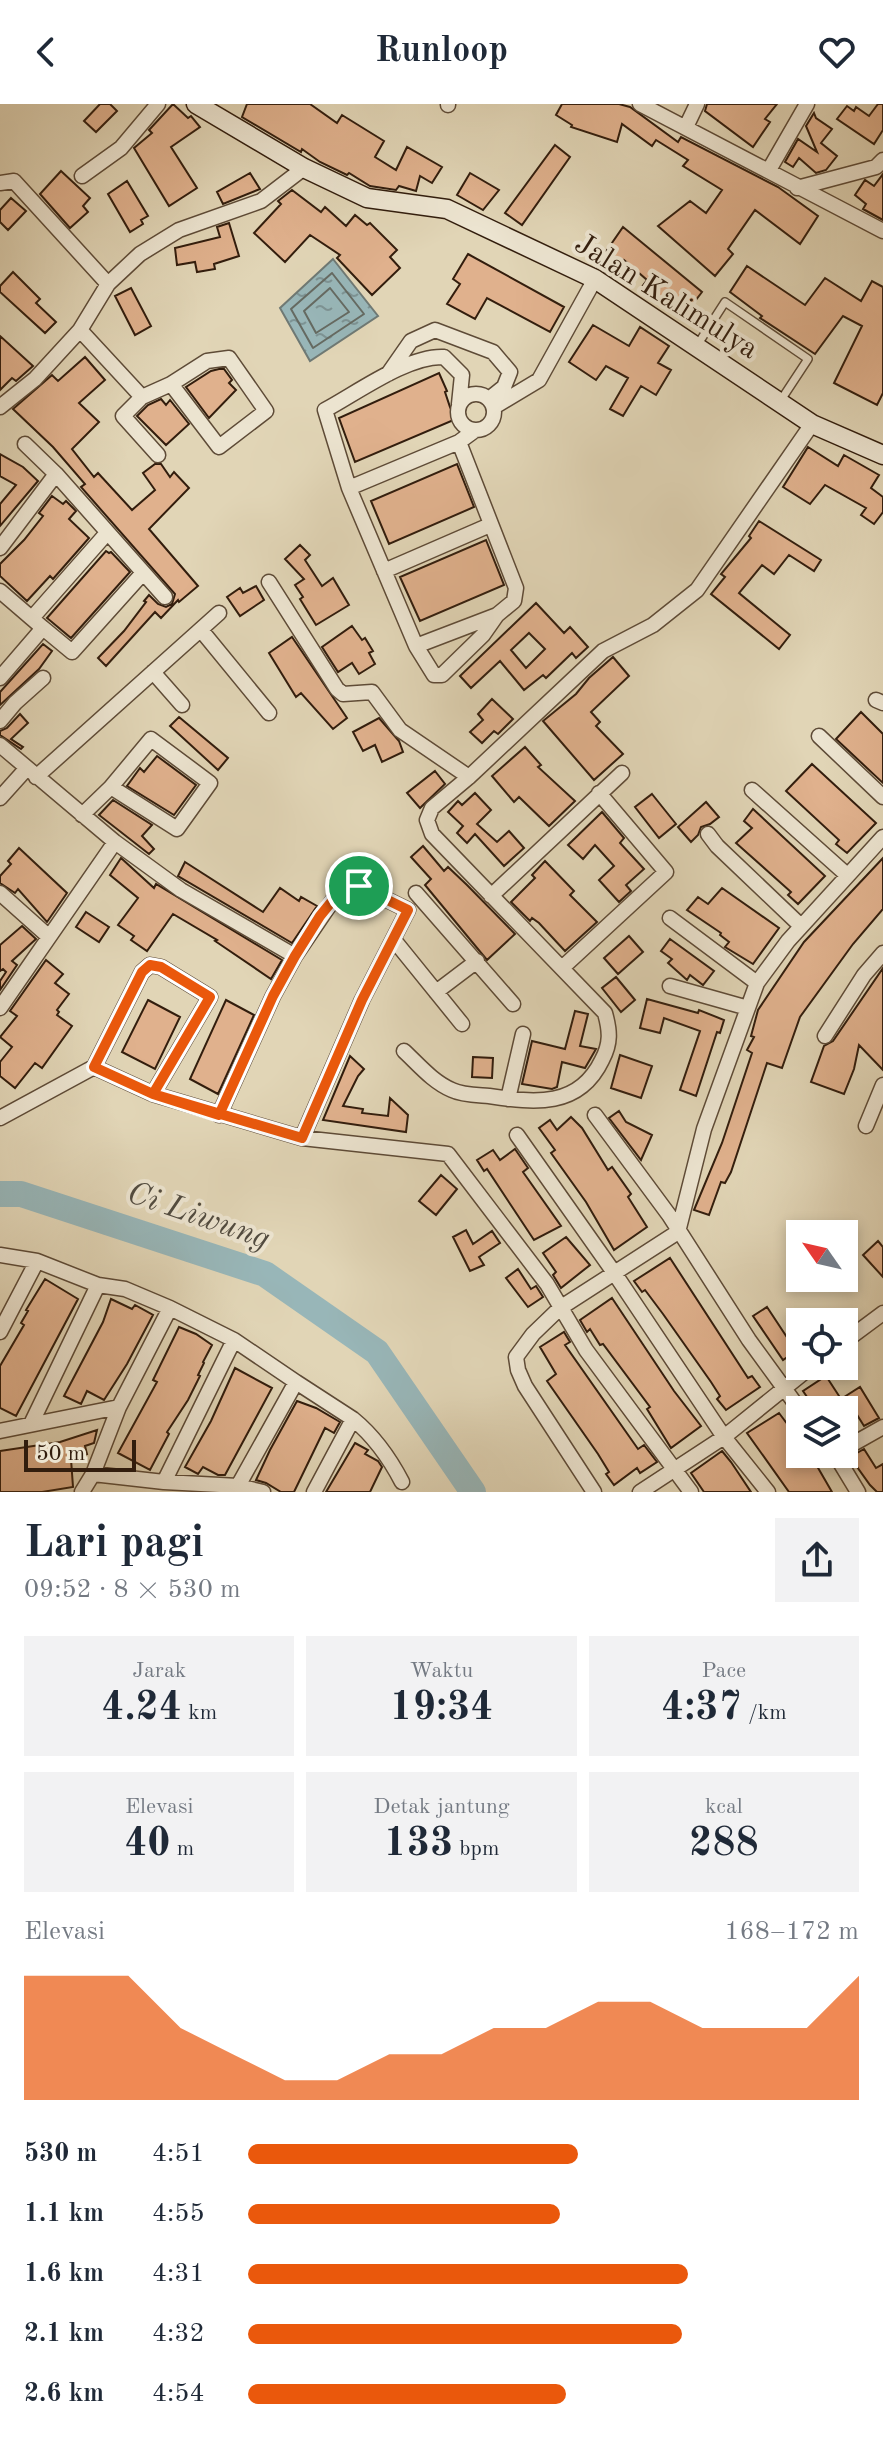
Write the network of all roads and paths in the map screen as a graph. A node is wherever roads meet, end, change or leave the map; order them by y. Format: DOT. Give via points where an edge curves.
graph roads {
  1 [pos="158,104"];
  2 [pos="640,104"];
  3 [pos="697,104"];
  4 [pos="807,104"];
  5 [pos="205,105"];
  6 [pos="686,127"];
  7 [pos="883,160"];
  8 [pos="304,168"];
  9 [pos="769,170"];
  10 [pos="82,176"];
  11 [pos="0,183"];
  12 [pos="797,188"];
  13 [pos="883,231"];
  14 [pos="595,279"];
  15 [pos="108,284"];
  16 [pos="80,330"];
  17 [pos="696,346"];
  18 [pos="388,375"];
  19 [pos="171,384"];
  20 [pos="142,397"];
  21 [pos="779,402"];
  22 [pos="492,403"];
  23 [pos="459,404"];
  24 [pos="0,407"];
  25 [pos="812,424"];
  26 [pos="474,431"];
  27 [pos="459,442"];
  28 [pos="25,444"];
  29 [pos="879,449"];
  30 [pos="158,455"];
  31 [pos="56,474"];
  32 [pos="349,488"];
  33 [pos="490,525"];
  34 [pos="107,533"];
  35 [pos="0,548"];
  36 [pos="384,571"];
  37 [pos="142,574"];
  38 [pos="269,582"];
  39 [pos="0,591"];
  40 [pos="165,597"];
  41 [pos="219,613"];
  42 [pos="497,615"];
  43 [pos="37,623"];
  44 [pos="201,630"];
  45 [pos="416,646"];
  46 [pos="153,672"];
  47 [pos="0,678"];
  48 [pos="43,678"];
  49 [pos="182,705"];
  50 [pos="269,713"];
  51 [pos="0,721"];
  52 [pos="819,736"];
  53 [pos="0,745"];
  54 [pos="32,772"];
  55 [pos="622,773"];
  56 [pos="469,777"];
  57 [pos="111,787"];
  58 [pos="752,790"];
  59 [pos="599,793"];
  60 [pos="883,797"];
  61 [pos="0,798"];
  62 [pos="82,815"];
  63 [pos="708,834"];
  64 [pos="883,837"];
  65 [pos="115,842"];
  66 [pos="847,875"];
  67 [pos="0,893"];
  68 [pos="416,893"];
  69 [pos="491,896"];
  70 [pos="670,918"];
  71 [pos="801,926"];
  72 [pos="48,936"];
  73 [pos="394,940"];
  74 [pos="883,953"];
  75 [pos="295,956"];
  76 [pos="477,961"];
  77 [pos="562,968"];
  78 [pos="757,983"];
  79 [pos="670,986"];
  80 [pos="436,992"];
  81 [pos="513,1004"];
  82 [pos="0,1008"];
  83 [pos="748,1008"];
  84 [pos="462,1024"];
  85 [pos="523,1034"];
  86 [pos="825,1036"];
  87 [pos="404,1051"];
  88 [pos="94,1067"];
  89 [pos="883,1085"];
  90 [pos="153,1094"];
  91 [pos="508,1099"];
  92 [pos="219,1115"];
  93 [pos="595,1115"];
  94 [pos="0,1118"];
  95 [pos="866,1126"];
  96 [pos="517,1135"];
  97 [pos="302,1138"];
  98 [pos="678,1232"];
  99 [pos="0,1255"];
  100 [pos="37,1261"];
  101 [pos="615,1274"];
  102 [pos="98,1285"];
  103 [pos="170,1308"];
  104 [pos="560,1308"];
  105 [pos="883,1313"];
  106 [pos="0,1332"];
  107 [pos="858,1332"];
  108 [pos="234,1340"];
  109 [pos="793,1380"];
  110 [pos="296,1382"];
  111 [pos="782,1388"];
  112 [pos="789,1396"];
  113 [pos="119,1407"];
  114 [pos="353,1419"];
  115 [pos="31,1424"];
  116 [pos="883,1427"];
  117 [pos="0,1431"];
  118 [pos="724,1437"];
  119 [pos="858,1441"];
  120 [pos="843,1468"];
  121 [pos="675,1470"];
  122 [pos="93,1474"];
  123 [pos="164,1482"];
  124 [pos="238,1486"];
  125 [pos="402,1489"];
  126 [pos="82,1492"];
  127 [pos="263,1492"];
  128 [pos="314,1492"];
  129 [pos="594,1492"];
  130 [pos="640,1492"];
  131 [pos="691,1492"];
  132 [pos="768,1492"];
  133 [pos="858,1492"];
  1 -- 10 [label="street" via="121,148"];
  2 -- 6 [label="street"];
  3 -- 6 [label="street"];
  4 -- 9 [label="street"];
  5 -- 8 [label="street, Jalan Kalimulya"];
  6 -- 9 [label="street"];
  7 -- 12 [label="street" via="876,167"];
  8 -- 14 [label="street, Jalan Kalimulya" via="367,198 447,209"];
  8 -- 15 [label="street" via="261,201 179,230 140,254"];
  9 -- 12 [label="street"];
  11 -- 15 [label="street" via="14,181"];
  12 -- 13 [label="street"];
  14 -- 17 [label="street, Jalan Kalimulya"];
  14 -- 22 [label="street" via="539,380"];
  15 -- 16 [label="street"];
  16 -- 20 [label="street"];
  16 -- 24 [label="street" via="35,379"];
  17 -- 21 [label="street, Jalan Kalimulya"];
  17 -- 21 [label="lane" via="725,302 808,359"];
  18 -- 22 [label="street" via="411,341 435,330 493,352 510,372"];
  18 -- 23 [label="street" via="444,357 462,375"];
  18 -- 32 [label="street" via="325,410"];
  19 -- 19 [label="street" via="207,361 229,358 266,411 219,447"];
  19 -- 20 [label="street"];
  20 -- 30 [label="street" via="123,416"];
  21 -- 25 [label="street, Jalan Kalimulya"];
  22 -- 23 [label="street" via="476,393"];
  22 -- 26 [label="street" via="491,420"];
  23 -- 26 [label="street" via="459,420"];
  25 -- 29 [label="street, Jalan Kalimulya"];
  25 -- 56 [label="street" via="697,590 653,625 603,651"];
  26 -- 27 [label="street"];
  27 -- 32 [label="street"];
  27 -- 33 [label="street"];
  28 -- 31 [label="street"];
  31 -- 34 [label="street"];
  31 -- 35 [label="street"];
  32 -- 36 [label="street"];
  33 -- 36 [label="street"];
  33 -- 42 [label="street" via="516,588 514,601"];
  34 -- 37 [label="street"];
  34 -- 43 [label="street"];
  36 -- 45 [label="street"];
  37 -- 40 [label="street"];
  37 -- 43 [label="street" via="72,652"];
  38 -- 56 [label="street" via="337,689 343,694 372,692 400,730"];
  39 -- 43 [label="street"];
  41 -- 44 [label="street"];
  42 -- 45 [label="street"];
  42 -- 45 [label="street" via="442,675 434,675"];
  43 -- 47 [label="street"];
  44 -- 46 [label="street"];
  44 -- 50 [label="street"];
  46 -- 49 [label="street"];
  46 -- 54 [label="street"];
  48 -- 51 [label="street"];
  52 -- 60 [label="street"];
  53 -- 54 [label="street"];
  54 -- 61 [label="street"];
  54 -- 62 [label="street"];
  55 -- 59 [label="street"];
  56 -- 69 [label="street" via="432,808 427,820 432,834"];
  57 -- 57 [label="street" via="177,829 210,783 151,739"];
  57 -- 62 [label="street"];
  58 -- 66 [label="street"];
  59 -- 69 [label="street"];
  59 -- 77 [label="street" via="666,872"];
  62 -- 65 [label="street"];
  63 -- 71 [label="street"];
  64 -- 66 [label="street"];
  65 -- 72 [label="street"];
  65 -- 75 [label="street" via="181,890"];
  66 -- 71 [label="street"];
  67 -- 72 [label="street"];
  68 -- 76 [label="street"];
  69 -- 77 [label="street"];
  70 -- 78 [label="street"];
  71 -- 78 [label="street"];
  72 -- 82 [label="street"];
  73 -- 75 [label="street" via="408,910 359,886 333,900"];
  73 -- 80 [label="street"];
  73 -- 97 [label="street"];
  74 -- 86 [label="street"];
  75 -- 92 [label="street"];
  76 -- 80 [label="street"];
  76 -- 81 [label="street"];
  77 -- 91 [label="street" via="605,1013 608,1049 593,1080 569,1095"];
  78 -- 83 [label="street"];
  79 -- 83 [label="street"];
  80 -- 84 [label="street"];
  83 -- 98 [label="street" via="704,1129"];
  85 -- 91 [label="street"];
  87 -- 91 [label="street" via="453,1091"];
  88 -- 90 [label="street"];
  88 -- 90 [label="street" via="142,972 150,965 161,967 210,997"];
  88 -- 94 [label="street"];
  89 -- 95 [label="street"];
  90 -- 92 [label="street"];
  92 -- 97 [label="street"];
  93 -- 98 [label="street"];
  96 -- 101 [label="street"];
  97 -- 104 [label="street" via="448,1154"];
  98 -- 101 [label="street"];
  98 -- 111 [label="street"];
  99 -- 100 [label="street"];
  100 -- 102 [label="street"];
  100 -- 106 [label="street"];
  101 -- 104 [label="street"];
  101 -- 118 [label="street"];
  102 -- 103 [label="street" via="125,1289"];
  102 -- 115 [label="street"];
  103 -- 108 [label="street"];
  103 -- 113 [label="street"];
  104 -- 121 [label="street"];
  104 -- 129 [label="street" via="516,1357 518,1370"];
  105 -- 107 [label="street"];
  108 -- 110 [label="street"];
  108 -- 123 [label="street"];
  109 -- 111 [label="street"];
  110 -- 114 [label="street"];
  110 -- 124 [label="street"];
  111 -- 112 [label="street"];
  111 -- 118 [label="street"];
  113 -- 115 [label="street"];
  113 -- 122 [label="street"];
  114 -- 125 [label="street" via="386,1453"];
  114 -- 128 [label="street"];
  115 -- 117 [label="street"];
  116 -- 119 [label="street"];
  118 -- 121 [label="street"];
  118 -- 132 [label="street"];
  120 -- 133 [label="street"];
  121 -- 130 [label="street"];
  121 -- 131 [label="street"];
  122 -- 123 [label="street"];
  122 -- 126 [label="street"];
  123 -- 124 [label="street"];
  124 -- 127 [label="street"];
}
